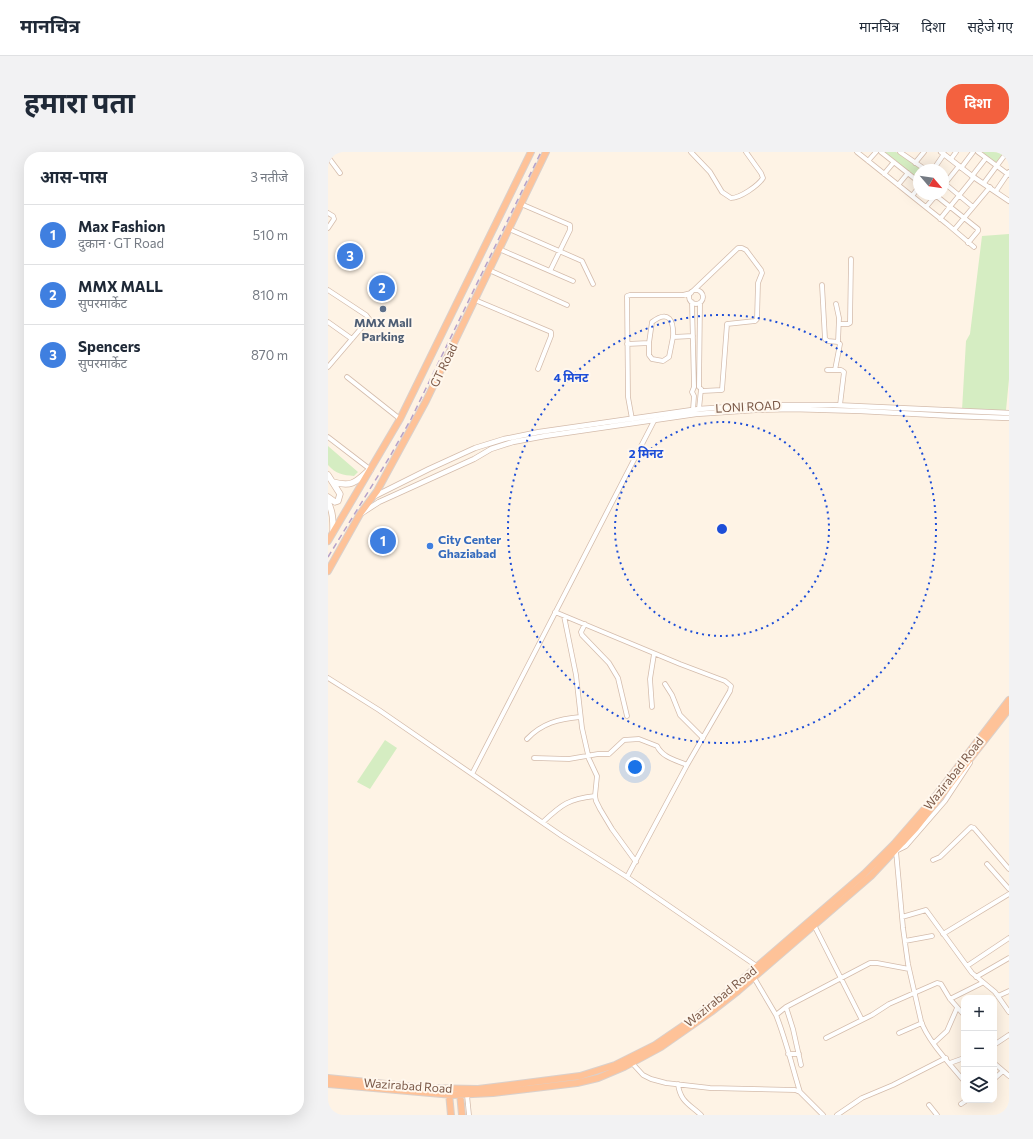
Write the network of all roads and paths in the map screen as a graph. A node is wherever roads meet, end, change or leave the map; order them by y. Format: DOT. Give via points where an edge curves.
graph roads {
  1 [pos="531,152"];
  2 [pos="546,152"];
  3 [pos="690,152"];
  4 [pos="746,152"];
  5 [pos="857,152"];
  6 [pos="876,152"];
  7 [pos="881,152"];
  8 [pos="900,152"];
  9 [pos="924,152"];
  10 [pos="956,152"];
  11 [pos="973,152"];
  12 [pos="978,152"];
  13 [pos="943,153"];
  14 [pos="1007,154"];
  15 [pos="328,157"];
  16 [pos="986,158"];
  17 [pos="951,159"];
  18 [pos="868,161"];
  19 [pos="894,162"];
  20 [pos="915,163"];
  21 [pos="937,164"];
  22 [pos="997,166"];
  23 [pos="960,167"];
  24 [pos="340,173"];
  25 [pos="908,173"];
  26 [pos="884,174"];
  27 [pos="1009,174"];
  28 [pos="973,176"];
  29 [pos="913,177"];
  30 [pos="949,179"];
  31 [pos="984,184"];
  32 [pos="898,185"];
  33 [pos="990,187"];
  34 [pos="949,188"];
  35 [pos="996,191"];
  36 [pos="959,195"];
  37 [pos="912,196"];
  38 [pos="1008,198"];
  39 [pos="931,200"];
  40 [pos="942,200"];
  41 [pos="521,204"];
  42 [pos="926,207"];
  43 [pos="950,207"];
  44 [pos="974,207"];
  45 [pos="328,213"];
  46 [pos="940,218"];
  47 [pos="964,218"];
  48 [pos="328,228"];
  49 [pos="509,230"];
  50 [pos="954,230"];
  51 [pos="968,242"];
  52 [pos="974,247"];
  53 [pos="499,249"];
  54 [pos="559,251"];
  55 [pos="851,259"];
  56 [pos="489,270"];
  57 [pos="550,271"];
  58 [pos="573,281"];
  59 [pos="593,284"];
  60 [pos="822,285"];
  61 [pos="328,290"];
  62 [pos="692,292"];
  63 [pos="475,300"];
  64 [pos="692,302"];
  65 [pos="700,303"];
  66 [pos="836,304"];
  67 [pos="567,305"];
  68 [pos="329,324"];
  69 [pos="839,324"];
  70 [pos="693,336"];
  71 [pos="672,337"];
  72 [pos="352,339"];
  73 [pos="838,342"];
  74 [pos="649,343"];
  75 [pos="627,344"];
  76 [pos="328,366"];
  77 [pos="538,369"];
  78 [pos="827,370"];
  79 [pos="835,370"];
  80 [pos="347,377"];
  81 [pos="699,390"];
  82 [pos="694,396"];
  83 [pos="840,405"];
  84 [pos="699,409"];
  85 [pos="693,410"];
  86 [pos="1009,413"];
  87 [pos="655,418"];
  88 [pos="1009,418"];
  89 [pos="400,419"];
  90 [pos="632,419"];
  91 [pos="569,430"];
  92 [pos="328,437"];
  93 [pos="370,469"];
  94 [pos="328,475"];
  95 [pos="333,482"];
  96 [pos="328,497"];
  97 [pos="371,498"];
  98 [pos="328,502"];
  99 [pos="360,514"];
  100 [pos="333,532"];
  101 [pos="328,541"];
  102 [pos="328,571"];
  103 [pos="555,612"];
  104 [pos="564,616"];
  105 [pos="585,624"];
  106 [pos="654,654"];
  107 [pos="328,678"];
  108 [pos="665,684"];
  109 [pos="1009,700"];
  110 [pos="652,707"];
  111 [pos="1008,713"];
  112 [pos="627,716"];
  113 [pos="580,717"];
  114 [pos="703,738"];
  115 [pos="527,739"];
  116 [pos="588,756"];
  117 [pos="534,758"];
  118 [pos="687,765"];
  119 [pos="472,774"];
  120 [pos="595,796"];
  121 [pos="543,822"];
  122 [pos="894,849"];
  123 [pos="933,860"];
  124 [pos="636,862"];
  125 [pos="987,864"];
  126 [pos="1009,869"];
  127 [pos="627,877"];
  128 [pos="1009,889"];
  129 [pos="1009,894"];
  130 [pos="902,917"];
  131 [pos="814,925"];
  132 [pos="943,934"];
  133 [pos="932,936"];
  134 [pos="1009,938"];
  135 [pos="905,942"];
  136 [pos="1009,958"];
  137 [pos="967,966"];
  138 [pos="759,968"];
  139 [pos="909,969"];
  140 [pos="752,975"];
  141 [pos="976,977"];
  142 [pos="840,979"];
  143 [pos="982,983"];
  144 [pos="1009,991"];
  145 [pos="915,993"];
  146 [pos="998,996"];
  147 [pos="950,999"];
  148 [pos="786,1007"];
  149 [pos="957,1008"];
  150 [pos="961,1012"];
  151 [pos="1009,1012"];
  152 [pos="776,1015"];
  153 [pos="862,1020"];
  154 [pos="922,1024"];
  155 [pos="899,1033"];
  156 [pos="1009,1035"];
  157 [pos="826,1038"];
  158 [pos="934,1043"];
  159 [pos="997,1043"];
  160 [pos="788,1054"];
  161 [pos="799,1054"];
  162 [pos="946,1058"];
  163 [pos="961,1059"];
  164 [pos="632,1063"];
  165 [pos="950,1063"];
  166 [pos="801,1065"];
  167 [pos="997,1066"];
  168 [pos="1003,1071"];
  169 [pos="997,1076"];
  170 [pos="1009,1076"];
  171 [pos="961,1077"];
  172 [pos="328,1078"];
  173 [pos="328,1084"];
  174 [pos="678,1084"];
  175 [pos="449,1092"];
  176 [pos="800,1092"];
  177 [pos="462,1093"];
  178 [pos="929,1105"];
  179 [pos="450,1115"];
  180 [pos="462,1115"];
  181 [pos="469,1115"];
  182 [pos="701,1115"];
  183 [pos="823,1115"];
  184 [pos="837,1115"];
  185 [pos="937,1115"];
  1 -- 89 [label="highway, GT Road"];
  2 -- 41 [label="highway, GT Road"];
  3 -- 4 [label="street" via="710,172 722,192 731,198 740,196 763,178"];
  5 -- 18 [label="street"];
  6 -- 18 [label="street"];
  7 -- 19 [label="street"];
  8 -- 20 [label="street"];
  9 -- 20 [label="street"];
  10 -- 17 [label="street"];
  11 -- 23 [label="street"];
  12 -- 16 [label="street"];
  13 -- 17 [label="street"];
  13 -- 21 [label="street"];
  14 -- 22 [label="street"];
  15 -- 24 [label="street"];
  16 -- 22 [label="street"];
  16 -- 28 [label="street"];
  17 -- 23 [label="street"];
  18 -- 26 [label="street"];
  19 -- 25 [label="street"];
  19 -- 26 [label="street"];
  22 -- 27 [label="street"];
  22 -- 31 [label="street"];
  23 -- 28 [label="street"];
  23 -- 30 [label="street"];
  25 -- 29 [label="street"];
  25 -- 32 [label="street"];
  26 -- 32 [label="street"];
  27 -- 35 [label="street"];
  28 -- 31 [label="street"];
  28 -- 36 [label="street"];
  31 -- 33 [label="street"];
  32 -- 37 [label="street"];
  33 -- 35 [label="street"];
  33 -- 44 [label="street"];
  34 -- 36 [label="street"];
  35 -- 38 [label="street"];
  36 -- 43 [label="street"];
  36 -- 44 [label="street"];
  37 -- 42 [label="street"];
  39 -- 42 [label="street"];
  40 -- 43 [label="street"];
  41 -- 49 [label="highway, GT Road"];
  41 -- 54 [label="street" via="570,225"];
  42 -- 46 [label="street"];
  43 -- 46 [label="street"];
  43 -- 47 [label="street"];
  44 -- 47 [label="street"];
  45 -- 48 [label="street" via="334,219"];
  46 -- 50 [label="street"];
  47 -- 50 [label="street"];
  47 -- 51 [label="street" via="978,230"];
  49 -- 53 [label="highway, GT Road"];
  49 -- 54 [label="street"];
  50 -- 51 [label="street"];
  51 -- 52 [label="street"];
  53 -- 56 [label="highway, GT Road"];
  53 -- 57 [label="street"];
  54 -- 57 [label="street"];
  54 -- 59 [label="street" via="584,263"];
  55 -- 69 [label="street" via="850,322"];
  56 -- 63 [label="highway, GT Road"];
  56 -- 67 [label="street"];
  57 -- 58 [label="street"];
  60 -- 73 [label="street" via="825,338"];
  61 -- 72 [label="street" via="369,319"];
  62 -- 64 [label="street"];
  62 -- 65 [label="street" via="701,291 703,299"];
  62 -- 75 [label="street" via="683,295 628,295"];
  62 -- 81 [label="street" via="738,248 746,250 762,273 758,283 755,321 727,324 722,390"];
  63 -- 77 [label="street" via="550,332 551,336"];
  63 -- 97 [label="highway, GT Road" via="426,401"];
  64 -- 65 [label="street"];
  64 -- 70 [label="street"];
  65 -- 81 [label="street"];
  66 -- 69 [label="street"];
  68 -- 72 [label="street"];
  69 -- 73 [label="street"];
  70 -- 71 [label="street"];
  70 -- 81 [label="street"];
  71 -- 74 [label="street" via="668,357 663,361 652,360 649,355"];
  71 -- 74 [label="street" via="672,323 669,318 657,318 652,322"];
  72 -- 76 [label="street"];
  73 -- 79 [label="street" via="840,346"];
  74 -- 75 [label="street"];
  75 -- 90 [label="street" via="628,397"];
  78 -- 79 [label="street"];
  79 -- 83 [label="street" via="844,372"];
  80 -- 89 [label="street"];
  81 -- 82 [label="street"];
  81 -- 82 [label="street" via="692,392"];
  81 -- 84 [label="street"];
  82 -- 85 [label="street"];
  83 -- 84 [label="street, LONI ROAD" via="759,405"];
  83 -- 86 [label="street, LONI ROAD"];
  84 -- 85 [label="street, LONI ROAD"];
  85 -- 87 [label="street, LONI ROAD"];
  87 -- 88 [label="street, LONI ROAD" via="792,409"];
  87 -- 90 [label="street, LONI ROAD"];
  87 -- 91 [label="street, LONI ROAD"];
  87 -- 103 [label="street"];
  89 -- 93 [label="highway, GT Road"];
  90 -- 91 [label="street, LONI ROAD"];
  91 -- 97 [label="street, LONI ROAD" via="527,434 489,443"];
  91 -- 99 [label="street, LONI ROAD" via="491,449 379,502"];
  92 -- 93 [label="street"];
  93 -- 95 [label="main road" via="347,485"];
  93 -- 100 [label="highway, GT Road"];
  94 -- 95 [label="main road"];
  95 -- 96 [label="main road" via="340,498 335,502"];
  97 -- 99 [label="highway, GT Road"];
  98 -- 100 [label="main road" via="334,518"];
  99 -- 102 [label="highway, GT Road"];
  100 -- 101 [label="highway, GT Road"];
  103 -- 104 [label="street"];
  103 -- 119 [label="street"];
  104 -- 105 [label="street"];
  104 -- 113 [label="street" via="576,674"];
  105 -- 106 [label="street"];
  105 -- 112 [label="street" via="582,635 609,663 618,678"];
  106 -- 110 [label="street" via="650,679"];
  106 -- 114 [label="street" via="729,683 731,686"];
  107 -- 119 [label="street"];
  108 -- 114 [label="street" via="680,715"];
  109 -- 122 [label="highway, Wazirabad Road"];
  111 -- 122 [label="highway, Wazirabad Road" via="937,803"];
  113 -- 115 [label="street" via="564,718 541,726"];
  113 -- 116 [label="street"];
  114 -- 118 [label="street"];
  116 -- 117 [label="street" via="569,759"];
  116 -- 118 [label="street" via="609,754 624,740 639,739 657,746 665,756"];
  116 -- 120 [label="street" via="597,776"];
  118 -- 124 [label="street"];
  119 -- 121 [label="street"];
  120 -- 121 [label="street" via="579,798 564,804"];
  120 -- 124 [label="street" via="600,810"];
  121 -- 127 [label="street"];
  122 -- 130 [label="street"];
  122 -- 131 [label="highway, Wazirabad Road" via="871,876"];
  122 -- 138 [label="highway, Wazirabad Road"];
  123 -- 126 [label="street" via="940,857 971,827"];
  124 -- 127 [label="street"];
  125 -- 128 [label="street"];
  127 -- 138 [label="street"];
  129 -- 132 [label="street"];
  130 -- 132 [label="street" via="926,910"];
  130 -- 135 [label="street"];
  131 -- 138 [label="highway, Wazirabad Road"];
  131 -- 142 [label="street"];
  132 -- 137 [label="street"];
  133 -- 135 [label="street"];
  134 -- 137 [label="street"];
  135 -- 139 [label="street"];
  136 -- 141 [label="street"];
  137 -- 141 [label="street"];
  138 -- 140 [label="highway, Wazirabad Road"];
  139 -- 142 [label="street" via="873,962"];
  139 -- 145 [label="street"];
  140 -- 152 [label="street"];
  140 -- 164 [label="highway, Wazirabad Road" via="722,1004 661,1048"];
  140 -- 177 [label="highway, Wazirabad Road" via="655,1045 615,1065 580,1076"];
  141 -- 143 [label="street"];
  142 -- 148 [label="street"];
  142 -- 153 [label="street"];
  143 -- 146 [label="street"];
  143 -- 147 [label="street"];
  144 -- 146 [label="street"];
  145 -- 147 [label="street" via="939,983"];
  145 -- 153 [label="street" via="884,1006"];
  145 -- 154 [label="street"];
  146 -- 151 [label="street"];
  147 -- 149 [label="street"];
  148 -- 152 [label="street"];
  148 -- 161 [label="street"];
  149 -- 150 [label="street"];
  149 -- 158 [label="street" via="947,1031"];
  152 -- 160 [label="street"];
  153 -- 157 [label="street"];
  154 -- 155 [label="street"];
  154 -- 158 [label="street"];
  156 -- 159 [label="street"];
  158 -- 162 [label="street"];
  160 -- 161 [label="street"];
  160 -- 176 [label="street"];
  161 -- 166 [label="street"];
  162 -- 165 [label="street"];
  162 -- 184 [label="street" via="862,1098"];
  163 -- 165 [label="street"];
  164 -- 174 [label="street" via="651,1079"];
  164 -- 177 [label="highway, Wazirabad Road" via="598,1078 577,1083 493,1094"];
  165 -- 171 [label="street"];
  167 -- 168 [label="street"];
  168 -- 169 [label="street"];
  168 -- 170 [label="street"];
  172 -- 175 [label="highway, Wazirabad Road"];
  173 -- 175 [label="highway, Wazirabad Road"];
  174 -- 176 [label="street" via="710,1088 792,1089"];
  174 -- 182 [label="street" via="682,1098"];
  175 -- 177 [label="highway, Wazirabad Road"];
  175 -- 179 [label="highway"];
  176 -- 183 [label="street"];
  177 -- 180 [label="highway"];
  177 -- 181 [label="street"];
  178 -- 185 [label="street"];
}
